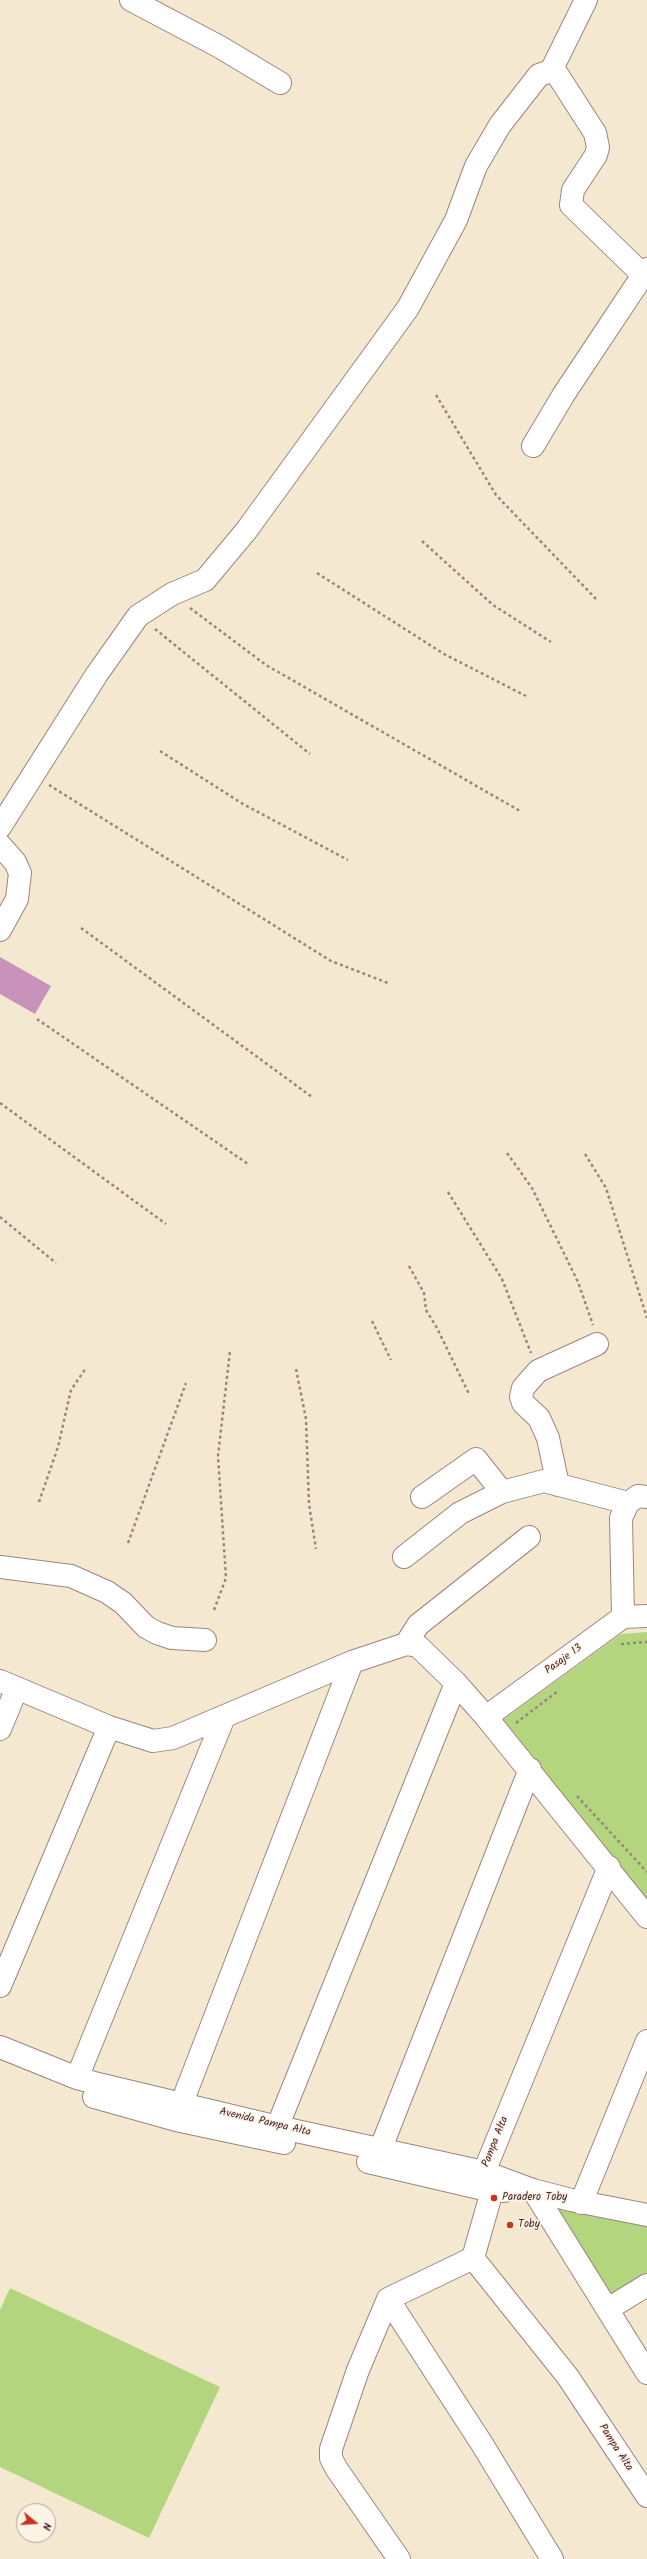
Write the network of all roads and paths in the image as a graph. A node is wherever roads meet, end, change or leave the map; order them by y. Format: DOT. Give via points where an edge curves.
graph roads {
  1 [pos="586,0"];
  2 [pos="138,2"];
  3 [pos="551,71"];
  4 [pos="280,83"];
  5 [pos="645,272"];
  6 [pos="436,395"];
  7 [pos="533,446"];
  8 [pos="422,541"];
  9 [pos="317,573"];
  10 [pos="172,594"];
  11 [pos="597,600"];
  12 [pos="138,616"];
  13 [pos="551,642"];
  14 [pos="526,696"];
  15 [pos="160,751"];
  16 [pos="310,754"];
  17 [pos="33,775"];
  18 [pos="520,811"];
  19 [pos="0,827"];
  20 [pos="0,845"];
  21 [pos="348,860"];
  22 [pos="81,928"];
  23 [pos="0,930"];
  24 [pos="388,983"];
  25 [pos="37,1019"];
  26 [pos="312,1097"];
  27 [pos="0,1103"];
  28 [pos="507,1153"];
  29 [pos="585,1154"];
  30 [pos="248,1164"];
  31 [pos="448,1192"];
  32 [pos="0,1217"];
  33 [pos="166,1224"];
  34 [pos="56,1263"];
  35 [pos="409,1266"];
  36 [pos="647,1318"];
  37 [pos="372,1321"];
  38 [pos="597,1344"];
  39 [pos="230,1351"];
  40 [pos="391,1360"];
  41 [pos="86,1368"];
  42 [pos="296,1369"];
  43 [pos="538,1371"];
  44 [pos="186,1383"];
  45 [pos="469,1394"];
  46 [pos="558,1485"];
  47 [pos="502,1492"];
  48 [pos="422,1497"];
  49 [pos="637,1500"];
  50 [pos="38,1502"];
  51 [pos="529,1537"];
  52 [pos="128,1543"];
  53 [pos="316,1549"];
  54 [pos="404,1557"];
  55 [pos="0,1567"];
  56 [pos="214,1610"];
  57 [pos="647,1616"];
  58 [pos="623,1617"];
  59 [pos="205,1640"];
  60 [pos="647,1642"];
  61 [pos="406,1644"];
  62 [pos="619,1644"];
  63 [pos="352,1662"];
  64 [pos="456,1683"];
  65 [pos="8,1685"];
  66 [pos="563,1687"];
  67 [pos="224,1717"];
  68 [pos="486,1717"];
  69 [pos="513,1726"];
  70 [pos="109,1727"];
  71 [pos="0,1729"];
  72 [pos="530,1769"];
  73 [pos="572,1790"];
  74 [pos="609,1867"];
  75 [pos="647,1872"];
  76 [pos="647,1917"];
  77 [pos="0,1986"];
  78 [pos="647,2041"];
  79 [pos="0,2047"];
  80 [pos="0,2063"];
  81 [pos="77,2078"];
  82 [pos="179,2112"];
  83 [pos="275,2134"];
  84 [pos="377,2157"];
  85 [pos="488,2181"];
  86 [pos="533,2190"];
  87 [pos="581,2203"];
  88 [pos="647,2215"];
  89 [pos="473,2258"];
  90 [pos="647,2285"];
  91 [pos="388,2299"];
  92 [pos="608,2309"];
  93 [pos="647,2373"];
  94 [pos="647,2496"];
  95 [pos="399,2559"];
  96 [pos="552,2559"];
  1 -- 3 [label="street"];
  2 -- 4 [label="street"];
  3 -- 5 [label="street" via="561,79 595,133 598,147 596,155 574,190 571,205"];
  3 -- 10 [label="street" via="539,75 500,125 476,166 456,220 408,308 246,531 205,580"];
  5 -- 7 [label="street" via="564,394"];
  6 -- 11 [label="path" via="496,495"];
  8 -- 13 [label="path" via="493,605"];
  9 -- 14 [label="path" via="444,654"];
  10 -- 12 [label="street"];
  10 -- 18 [label="path" via="266,665"];
  12 -- 16 [label="path"];
  12 -- 17 [label="street" via="97,674"];
  15 -- 21 [label="path" via="244,804"];
  17 -- 19 [label="street"];
  17 -- 24 [label="path" via="331,961"];
  20 -- 23 [label="street" via="15,862 20,873 20,884 17,899"];
  22 -- 26 [label="path"];
  25 -- 30 [label="path"];
  27 -- 33 [label="path"];
  28 -- 38 [label="path" via="532,1188 578,1282"];
  29 -- 36 [label="path" via="606,1188"];
  31 -- 43 [label="path" via="502,1279"];
  32 -- 34 [label="path"];
  35 -- 45 [label="path" via="424,1293 426,1310"];
  37 -- 40 [label="path"];
  38 -- 43 [label="street"];
  39 -- 56 [label="path" via="218,1456 226,1578"];
  41 -- 50 [label="path" via="71,1390 58,1448"];
  42 -- 53 [label="path" via="306,1419 309,1504"];
  43 -- 46 [label="street" via="523,1388 521,1397 527,1408 539,1418 548,1438"];
  44 -- 52 [label="path"];
  46 -- 47 [label="street" via="544,1481"];
  46 -- 49 [label="street"];
  47 -- 48 [label="street" via="476,1458"];
  47 -- 54 [label="street" via="460,1514"];
  49 -- 58 [label="street" via="621,1518"];
  51 -- 61 [label="street" via="418,1625"];
  55 -- 59 [label="street" via="71,1576 118,1599 146,1627 157,1633 172,1638"];
  57 -- 58 [label="street"];
  58 -- 68 [label="street, Pasaje 13"];
  60 -- 62 [label="path"];
  61 -- 63 [label="street"];
  61 -- 64 [label="street" via="418,1646 428,1653"];
  63 -- 67 [label="street"];
  63 -- 82 [label="street"];
  64 -- 68 [label="street"];
  64 -- 83 [label="street"];
  65 -- 70 [label="street"];
  65 -- 71 [label="street"];
  66 -- 69 [label="path"];
  67 -- 70 [label="street" via="173,1738 153,1741"];
  67 -- 81 [label="street"];
  68 -- 72 [label="street"];
  70 -- 77 [label="street"];
  72 -- 74 [label="street"];
  72 -- 84 [label="street"];
  73 -- 75 [label="path"];
  74 -- 76 [label="street"];
  74 -- 85 [label="street, Pampa Alta"];
  78 -- 87 [label="street"];
  79 -- 81 [label="street, Avenida Pampa Alta"];
  80 -- 82 [label="street, Avenida Pampa Alta" via="72,2091"];
  81 -- 82 [label="street, Avenida Pampa Alta"];
  82 -- 83 [label="street, Avenida Pampa Alta"];
  83 -- 84 [label="street, Avenida Pampa Alta"];
  84 -- 85 [label="street, Avenida Pampa Alta"];
  85 -- 86 [label="street, Avenida Pampa Alta"];
  85 -- 89 [label="street, Pampa Alta"];
  86 -- 87 [label="street, Avenida Pampa Alta"];
  86 -- 92 [label="street"];
  87 -- 88 [label="street, Avenida Pampa Alta"];
  89 -- 91 [label="street"];
  89 -- 94 [label="street, Pampa Alta" via="568,2377"];
  90 -- 92 [label="street"];
  91 -- 95 [label="street" via="358,2370 331,2449 331,2458"];
  91 -- 96 [label="street" via="482,2444"];
  92 -- 93 [label="street"];
}
